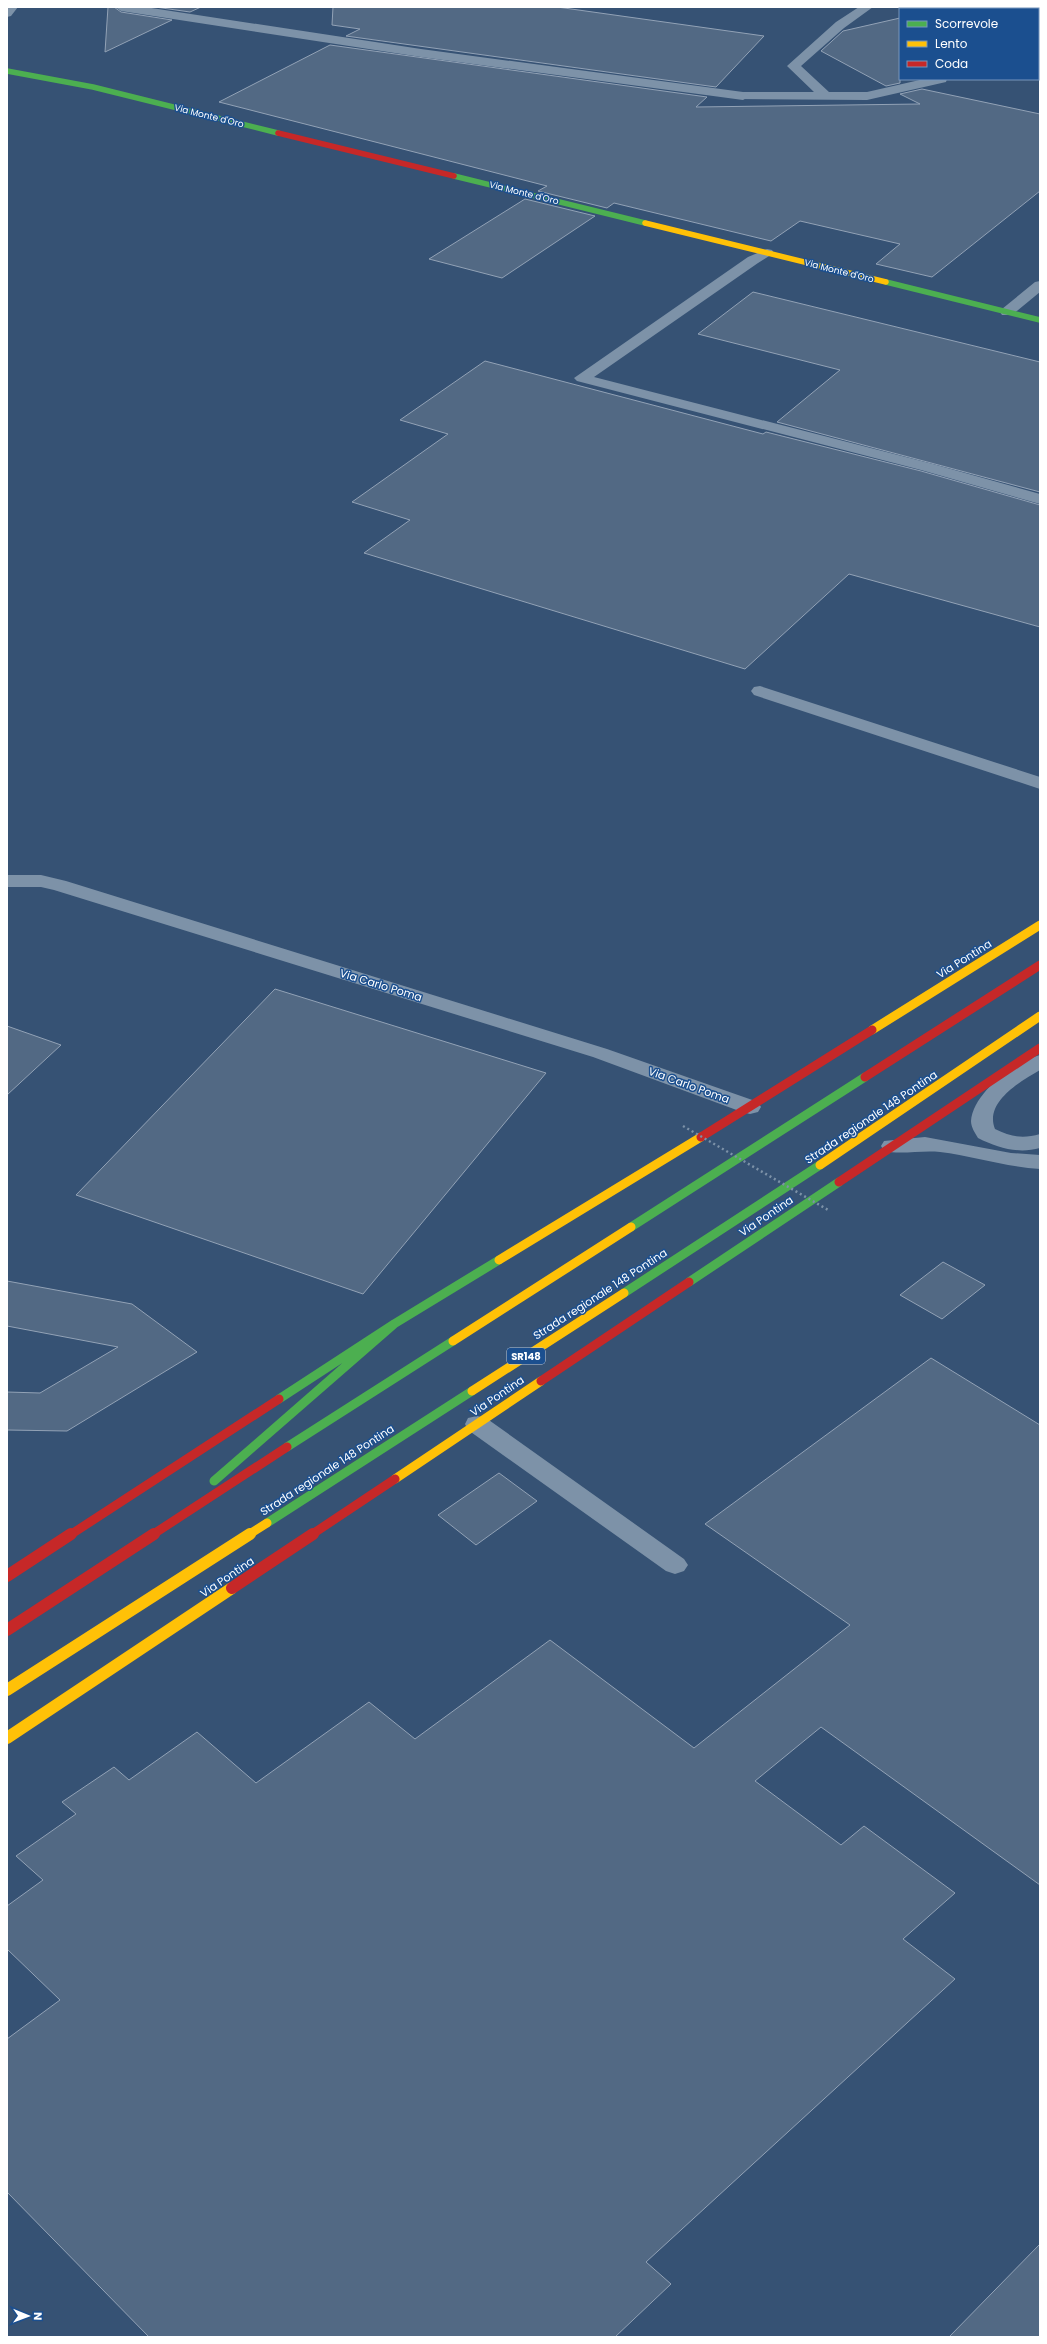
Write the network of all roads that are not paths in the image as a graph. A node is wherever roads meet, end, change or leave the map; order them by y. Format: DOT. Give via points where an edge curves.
graph roads {
  1 [pos="12,7"];
  2 [pos="121,7"];
  3 [pos="867,7"];
  4 [pos="7,12"];
  5 [pos="7,71"];
  6 [pos="937,80"];
  7 [pos="827,97"];
  8 [pos="767,253"];
  9 [pos="1040,285"];
  10 [pos="1007,312"];
  11 [pos="1040,320"];
  12 [pos="1040,499"];
  13 [pos="760,691"];
  14 [pos="1040,783"];
  15 [pos="7,881"];
  16 [pos="1040,925"];
  17 [pos="1040,965"];
  18 [pos="1040,1016"];
  19 [pos="1040,1048"];
  20 [pos="1040,1061"];
  21 [pos="750,1107"];
  22 [pos="1040,1141"];
  23 [pos="892,1146"];
  24 [pos="1040,1162"];
  25 [pos="394,1324"];
  26 [pos="477,1424"];
  27 [pos="155,1532"];
  28 [pos="675,1564"];
  29 [pos="7,1576"];
  30 [pos="7,1630"];
  31 [pos="7,1690"];
  32 [pos="7,1738"];
  1 -- 4 [label="street"];
  2 -- 7 [label="street" via="421,52 743,96"];
  3 -- 7 [label="street" via="840,25 793,66"];
  5 -- 8 [label="main road, Via Monte d'Oro" via="93,87"];
  6 -- 7 [label="street" via="867,96"];
  8 -- 10 [label="main road, Via Monte d'Oro"];
  8 -- 12 [label="street" via="753,260 582,378 927,467"];
  9 -- 10 [label="street"];
  10 -- 11 [label="main road, Via Monte d'Oro"];
  13 -- 14 [label="street"];
  15 -- 21 [label="street, Via Carlo Poma" via="41,882 67,888 600,1053"];
  16 -- 21 [label="main road, Via Pontina"];
  17 -- 27 [label="main road"];
  18 -- 31 [label="main road, Strada regionale 148 Pontina / SR148" via="787,1188"];
  19 -- 23 [label="main road, Via Pontina"];
  20 -- 22 [label="street" via="1019,1074 988,1101 982,1122 986,1133 997,1139 1014,1144 1032,1144"];
  21 -- 25 [label="main road, Via Pontina"];
  23 -- 24 [label="street" via="924,1143 995,1158"];
  23 -- 26 [label="main road, Via Pontina"];
  25 -- 27 [label="main road"];
  25 -- 29 [label="main road, Via Pontina"];
  26 -- 28 [label="street"];
  26 -- 32 [label="main road, Via Pontina"];
  27 -- 30 [label="main road"];
}
